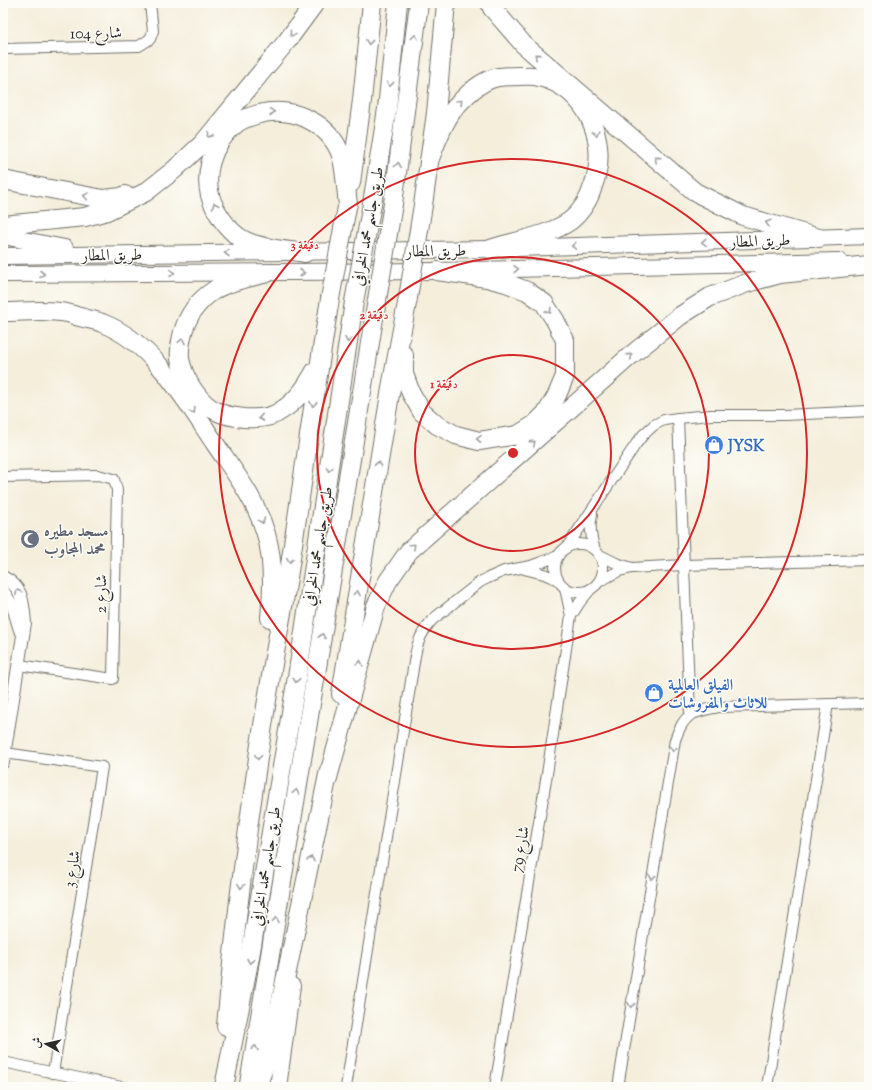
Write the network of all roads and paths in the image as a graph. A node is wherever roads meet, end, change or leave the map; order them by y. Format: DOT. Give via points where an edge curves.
graph roads {
  1 [pos="150,3"];
  2 [pos="315,3"];
  3 [pos="372,3"];
  4 [pos="398,3"];
  5 [pos="419,3"];
  6 [pos="446,3"];
  7 [pos="490,3"];
  8 [pos="3,49"];
  9 [pos="429,161"];
  10 [pos="174,170"];
  11 [pos="3,180"];
  12 [pos="348,205"];
  13 [pos="3,225"];
  14 [pos="3,236"];
  15 [pos="869,236"];
  16 [pos="819,238"];
  17 [pos="490,249"];
  18 [pos="305,252"];
  19 [pos="114,254"];
  20 [pos="3,256"];
  21 [pos="869,260"];
  22 [pos="869,265"];
  23 [pos="437,271"];
  24 [pos="267,273"];
  25 [pos="3,274"];
  26 [pos="3,312"];
  27 [pos="404,318"];
  28 [pos="3,323"];
  29 [pos="318,365"];
  30 [pos="171,379"];
  31 [pos="869,411"];
  32 [pos="678,418"];
  33 [pos="3,477"];
  34 [pos="592,512"];
  35 [pos="567,547"];
  36 [pos="598,553"];
  37 [pos="558,556"];
  38 [pos="869,560"];
  39 [pos="684,565"];
  40 [pos="522,568"];
  41 [pos="632,568"];
  42 [pos="3,576"];
  43 [pos="600,581"];
  44 [pos="562,584"];
  45 [pos="590,590"];
  46 [pos="3,591"];
  47 [pos="571,616"];
  48 [pos="22,641"];
  49 [pos="19,665"];
  50 [pos="869,703"];
  51 [pos="828,704"];
  52 [pos="690,714"];
  53 [pos="264,719"];
  54 [pos="4,758"];
  55 [pos="327,781"];
  56 [pos="306,882"];
  57 [pos="3,1062"];
  58 [pos="53,1073"];
  59 [pos="122,1087"];
  60 [pos="220,1087"];
  61 [pos="224,1087"];
  62 [pos="249,1087"];
  63 [pos="257,1087"];
  64 [pos="278,1087"];
  65 [pos="346,1087"];
  66 [pos="495,1087"];
  67 [pos="618,1087"];
  68 [pos="767,1087"];
  1 -- 8 [label="street, شارع 104" via="153,31 150,39 138,46"];
  2 -- 10 [label="highway, one-way" via="203,143"];
  3 -- 12 [label="highway, one-way"];
  4 -- 61 [label="highway, طريق جاسم محمد الخرافي, one-way, bridge" via="387,109 354,302 298,671 250,957"];
  62 -- 5 [label="highway, طريق جاسم محمد الخرافي, one-way, bridge" via="393,204"];
  6 -- 9 [label="highway"];
  16 -- 7 [label="highway, one-way" via="743,216 695,192 524,45"];
  9 -- 17 [label="highway, one-way" via="453,109 476,87 494,78 538,76 572,93 584,106 593,123 600,159 597,176 584,207 552,231"];
  9 -- 27 [label="highway, bridge"];
  10 -- 11 [label="highway, one-way" via="122,197 103,199"];
  10 -- 13 [label="highway" via="146,192 107,211 84,217"];
  18 -- 12 [label="highway, one-way" via="247,242 222,220 213,203 208,185 209,165 214,150 224,137 237,123 266,112 296,114 313,121 325,130 341,156"];
  12 -- 29 [label="highway, bridge"];
  14 -- 19 [label="main road" via="57,247"];
  15 -- 16 [label="main road, طريق المطار"];
  16 -- 17 [label="main road, طريق المطار, one-way"];
  17 -- 18 [label="main road, طريق المطار"];
  18 -- 19 [label="main road, طريق المطار, one-way"];
  19 -- 20 [label="main road, طريق المطار"];
  23 -- 21 [label="main road, طريق المطار, one-way"];
  55 -- 22 [label="highway, one-way" via="376,606 388,581 409,550 630,356 680,316 710,297 780,274"];
  24 -- 23 [label="main road, طريق المطار, one-way"];
  23 -- 27 [label="highway, one-way" via="506,283 527,291 544,303 556,320 565,340 566,357 565,376 547,412 534,425 518,435 479,441 456,435 437,425 422,412 404,374"];
  25 -- 24 [label="main road, طريق المطار, one-way"];
  29 -- 24 [label="highway, one-way" via="299,395 282,411 267,417 252,419 217,412 202,401 191,386 180,358 185,325 193,310 214,289"];
  26 -- 30 [label="highway" via="51,311 102,322 142,348"];
  55 -- 27 [label="highway, one-way"];
  28 -- 30 [label="highway" via="69,325 111,338"];
  29 -- 53 [label="highway, one-way" via="287,583"];
  30 -- 53 [label="highway, one-way" via="243,484 256,507 266,534 272,559 272,594 267,639"];
  31 -- 32 [label="street"];
  32 -- 34 [label="street" via="664,420 643,435"];
  32 -- 39 [label="street"];
  33 -- 49 [label="street, شارع 2" via="98,475 114,479 117,490 113,679"];
  34 -- 35 [label="street"];
  34 -- 36 [label="street" via="591,535"];
  35 -- 36 [label="street" via="585,544"];
  35 -- 37 [label="street"];
  36 -- 41 [label="street"];
  36 -- 43 [label="street" via="604,566"];
  37 -- 40 [label="street"];
  37 -- 44 [label="street" via="556,576"];
  38 -- 39 [label="street"];
  39 -- 41 [label="street"];
  39 -- 52 [label="street"];
  40 -- 44 [label="street" via="544,574"];
  40 -- 65 [label="street" via="504,571 480,582 432,620 419,640 414,656"];
  41 -- 43 [label="street" via="619,571"];
  48 -- 42 [label="street, one-way" via="25,622 20,591 11,580"];
  43 -- 45 [label="street"];
  44 -- 45 [label="street" via="577,593"];
  44 -- 47 [label="street, شارع 79"];
  45 -- 47 [label="street, شارع 79"];
  46 -- 48 [label="street" via="13,607"];
  47 -- 66 [label="street, شارع 79"];
  48 -- 49 [label="street"];
  49 -- 54 [label="street"];
  50 -- 51 [label="street"];
  51 -- 52 [label="street" via="719,707"];
  51 -- 68 [label="street"];
  52 -- 67 [label="street, one-way" via="683,720 675,740"];
  53 -- 60 [label="highway, one-way" via="244,858"];
  54 -- 58 [label="street, شارع 3" via="102,767"];
  56 -- 55 [label="highway, one-way"];
  56 -- 63 [label="highway" via="271,1048"];
  56 -- 64 [label="main road"];
  57 -- 58 [label="street"];
  58 -- 59 [label="street"];
}
